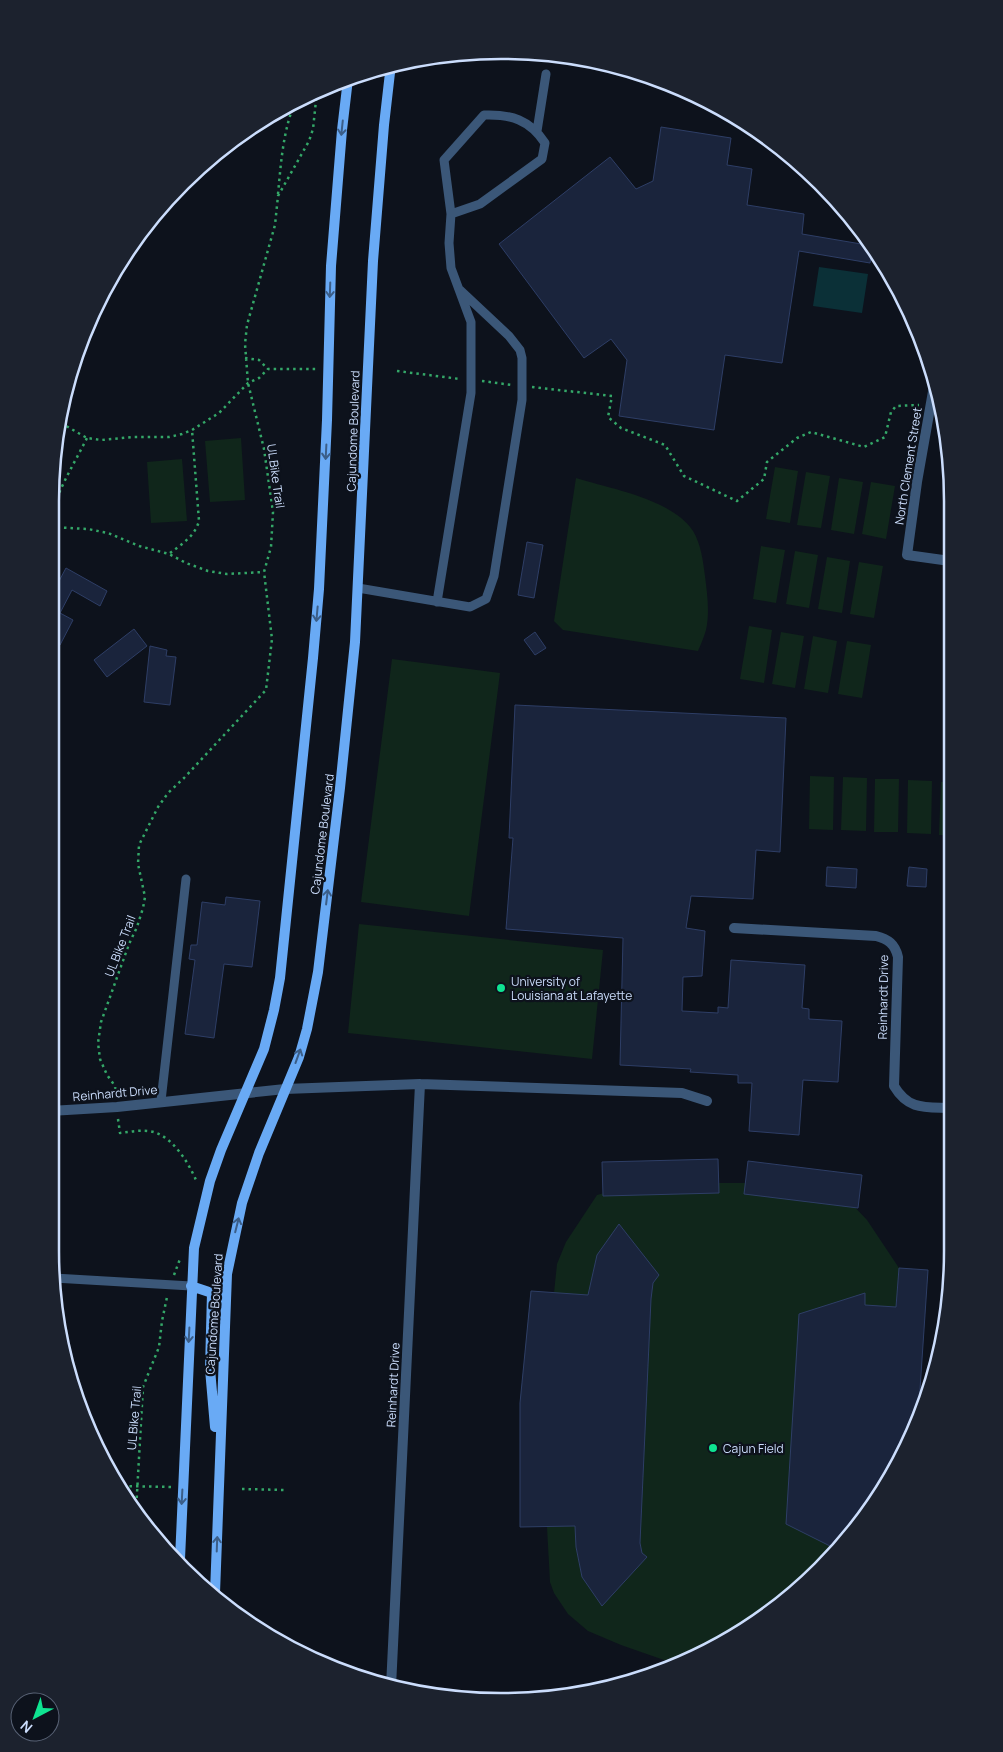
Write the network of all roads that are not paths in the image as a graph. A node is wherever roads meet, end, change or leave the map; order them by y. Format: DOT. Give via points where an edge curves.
graph roads {
  1 [pos="390,73"];
  2 [pos="546,74"];
  3 [pos="347,86"];
  4 [pos="537,131"];
  5 [pos="451,214"];
  6 [pos="458,288"];
  7 [pos="931,396"];
  8 [pos="944,560"];
  9 [pos="358,588"];
  10 [pos="438,602"];
  11 [pos="186,879"];
  12 [pos="734,928"];
  13 [pos="420,1084"];
  14 [pos="285,1089"];
  15 [pos="246,1093"];
  16 [pos="160,1101"];
  17 [pos="707,1101"];
  18 [pos="944,1108"];
  19 [pos="59,1110"];
  20 [pos="60,1278"];
  21 [pos="192,1286"];
  22 [pos="219,1470"];
  23 [pos="180,1555"];
  24 [pos="215,1587"];
  25 [pos="391,1679"];
  1 -- 9 [label="street, Cajundome Boulevard" via="373,261"];
  2 -- 4 [label="lane"];
  3 -- 15 [label="street, Cajundome Boulevard, one-way" via="331,266 327,420 314,658 280,978 264,1048"];
  4 -- 5 [label="lane" via="545,143 542,159 480,204"];
  4 -- 5 [label="lane" via="520,120 497,114 484,115 444,160"];
  5 -- 6 [label="lane" via="451,268"];
  6 -- 10 [label="lane" via="471,322 471,393"];
  6 -- 10 [label="lane" via="510,336 520,350 522,400 494,576 486,599 470,607"];
  7 -- 8 [label="street, North Clement Street" via="907,555"];
  9 -- 10 [label="lane"];
  14 -- 9 [label="street, Cajundome Boulevard, one-way" via="307,1029 318,972 340,788"];
  11 -- 16 [label="lane"];
  12 -- 18 [label="street, Reinhardt Drive" via="876,936 893,944 898,956 894,1086 900,1096 915,1106"];
  13 -- 14 [label="street, Reinhardt Drive"];
  13 -- 17 [label="street, Reinhardt Drive" via="682,1093"];
  13 -- 25 [label="street, Reinhardt Drive"];
  14 -- 15 [label="street, Reinhardt Drive"];
  22 -- 14 [label="street, Cajundome Boulevard, one-way" via="227,1274 242,1203"];
  15 -- 16 [label="street, Reinhardt Drive"];
  15 -- 21 [label="street, Cajundome Boulevard" via="210,1181 194,1248"];
  16 -- 19 [label="street, Reinhardt Drive"];
  20 -- 21 [label="lane"];
  21 -- 22 [label="street" via="212,1293 210,1369"];
  21 -- 23 [label="street, Cajundome Boulevard, one-way"];
  24 -- 22 [label="street, Cajundome Boulevard, one-way"];
}
